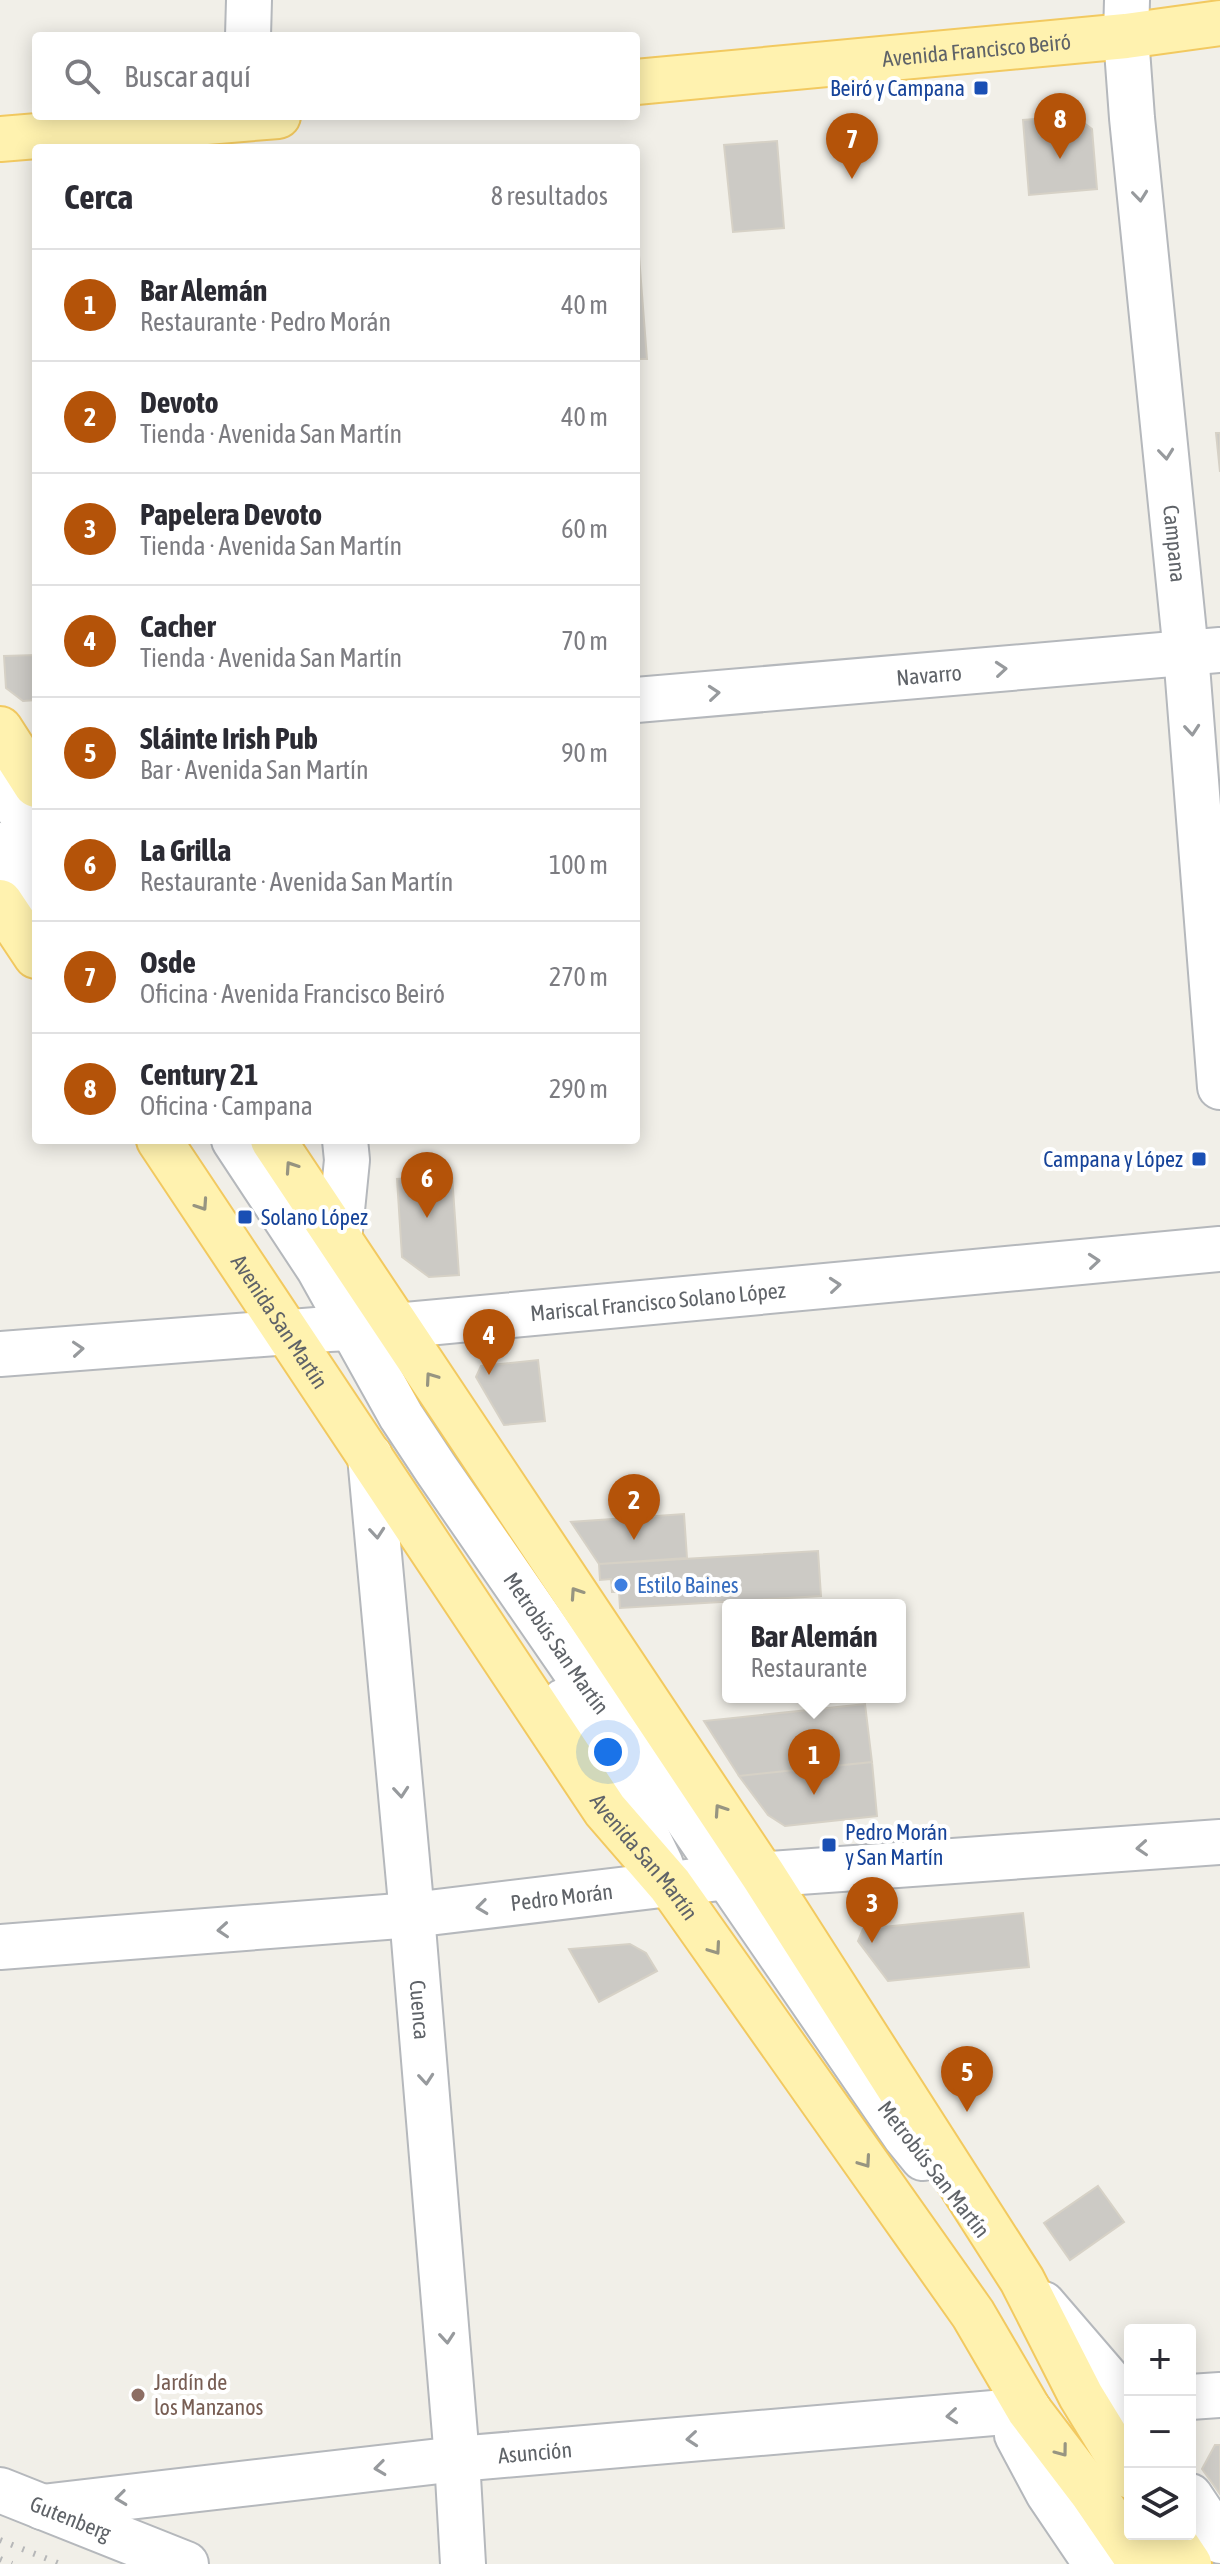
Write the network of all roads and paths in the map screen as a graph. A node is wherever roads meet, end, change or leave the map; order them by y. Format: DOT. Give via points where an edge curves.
graph roads {
  1 [pos="249,0"];
  2 [pos="1127,18"];
  3 [pos="1220,23"];
  4 [pos="248,32"];
  5 [pos="640,81"];
  6 [pos="259,125"];
  7 [pos="0,139"];
  8 [pos="1203,651"];
  9 [pos="640,700"];
  10 [pos="9,748"];
  11 [pos="32,780"];
  12 [pos="32,824"];
  13 [pos="0,845"];
  14 [pos="32,889"];
  15 [pos="0,902"];
  16 [pos="32,950"];
  17 [pos="1220,1087"];
  18 [pos="162,1144"];
  19 [pos="218,1144"];
  20 [pos="237,1144"];
  21 [pos="276,1144"];
  22 [pos="345,1144"];
  23 [pos="339,1240"];
  24 [pos="1220,1249"];
  25 [pos="395,1326"];
  26 [pos="323,1330"];
  27 [pos="0,1354"];
  28 [pos="370,1456"];
  29 [pos="1220,1842"];
  30 [pos="746,1876"];
  31 [pos="670,1885"];
  32 [pos="412,1915"];
  33 [pos="0,1947"];
  34 [pos="1022,2280"];
  35 [pos="1220,2395"];
  36 [pos="1124,2397"];
  37 [pos="1196,2397"];
  38 [pos="1029,2410"];
  39 [pos="457,2459"];
  40 [pos="1125,2468"];
  41 [pos="0,2490"];
  42 [pos="1196,2505"];
  43 [pos="42,2507"];
  44 [pos="1173,2540"];
  45 [pos="1220,2541"];
  46 [pos="186,2564"];
  47 [pos="463,2564"];
  48 [pos="1096,2564"];
  49 [pos="1141,2564"];
  50 [pos="1189,2564"];
  1 -- 4 [label="street"];
  2 -- 3 [label="main road, Avenida Francisco Beiró"];
  2 -- 5 [label="main road, Avenida Francisco Beiró"];
  2 -- 8 [label="street, Campana, one-way" via="1132,118"];
  6 -- 7 [label="main road"];
  9 -- 8 [label="street, Navarro, one-way"];
  8 -- 17 [label="street, Campana, one-way"];
  10 -- 11 [label="main road"];
  10 -- 12 [label="street"];
  13 -- 14 [label="street"];
  15 -- 16 [label="main road"];
  18 -- 26 [label="main road, Avenida San Martín, one-way"];
  19 -- 26 [label="street, Metrobús San Martín" via="290,1254"];
  20 -- 26 [label="street, Metrobús San Martín" via="319,1269"];
  23 -- 21 [label="main road, one-way"];
  22 -- 23 [label="street"];
  23 -- 25 [label="main road"];
  25 -- 24 [label="street, Mariscal Francisco Solano López, one-way"];
  25 -- 26 [label="street, Mariscal Francisco Solano López"];
  30 -- 25 [label="main road, one-way" via="450,1404"];
  27 -- 26 [label="street, Mariscal Francisco Solano López, one-way"];
  26 -- 28 [label="main road, Avenida San Martín"];
  26 -- 30 [label="street, Metrobús San Martín" via="401,1416 594,1698"];
  26 -- 31 [label="street, Metrobús San Martín" via="631,1803"];
  28 -- 31 [label="main road, Avenida San Martín" via="605,1810"];
  28 -- 32 [label="street, Cuenca, one-way"];
  29 -- 30 [label="street, Pedro Morán, one-way"];
  30 -- 31 [label="street, Pedro Morán"];
  30 -- 34 [label="main road"];
  31 -- 32 [label="street, Pedro Morán, one-way"];
  31 -- 38 [label="main road, Avenida San Martín, one-way" via="973,2314"];
  32 -- 33 [label="street, Pedro Morán, one-way"];
  32 -- 39 [label="street, Cuenca, one-way"];
  34 -- 36 [label="street"];
  34 -- 40 [label="main road" via="1081,2396"];
  35 -- 37 [label="street"];
  38 -- 39 [label="street, Asunción, one-way"];
  38 -- 48 [label="street" via="1017,2435"];
  38 -- 49 [label="main road, Avenida San Martín, one-way"];
  39 -- 43 [label="street, Asunción, one-way"];
  39 -- 47 [label="street, Cuenca"];
  41 -- 43 [label="street, Gutenberg"];
  42 -- 45 [label="street"];
  43 -- 46 [label="street, Gutenberg"];
  44 -- 50 [label="main road"];
}
